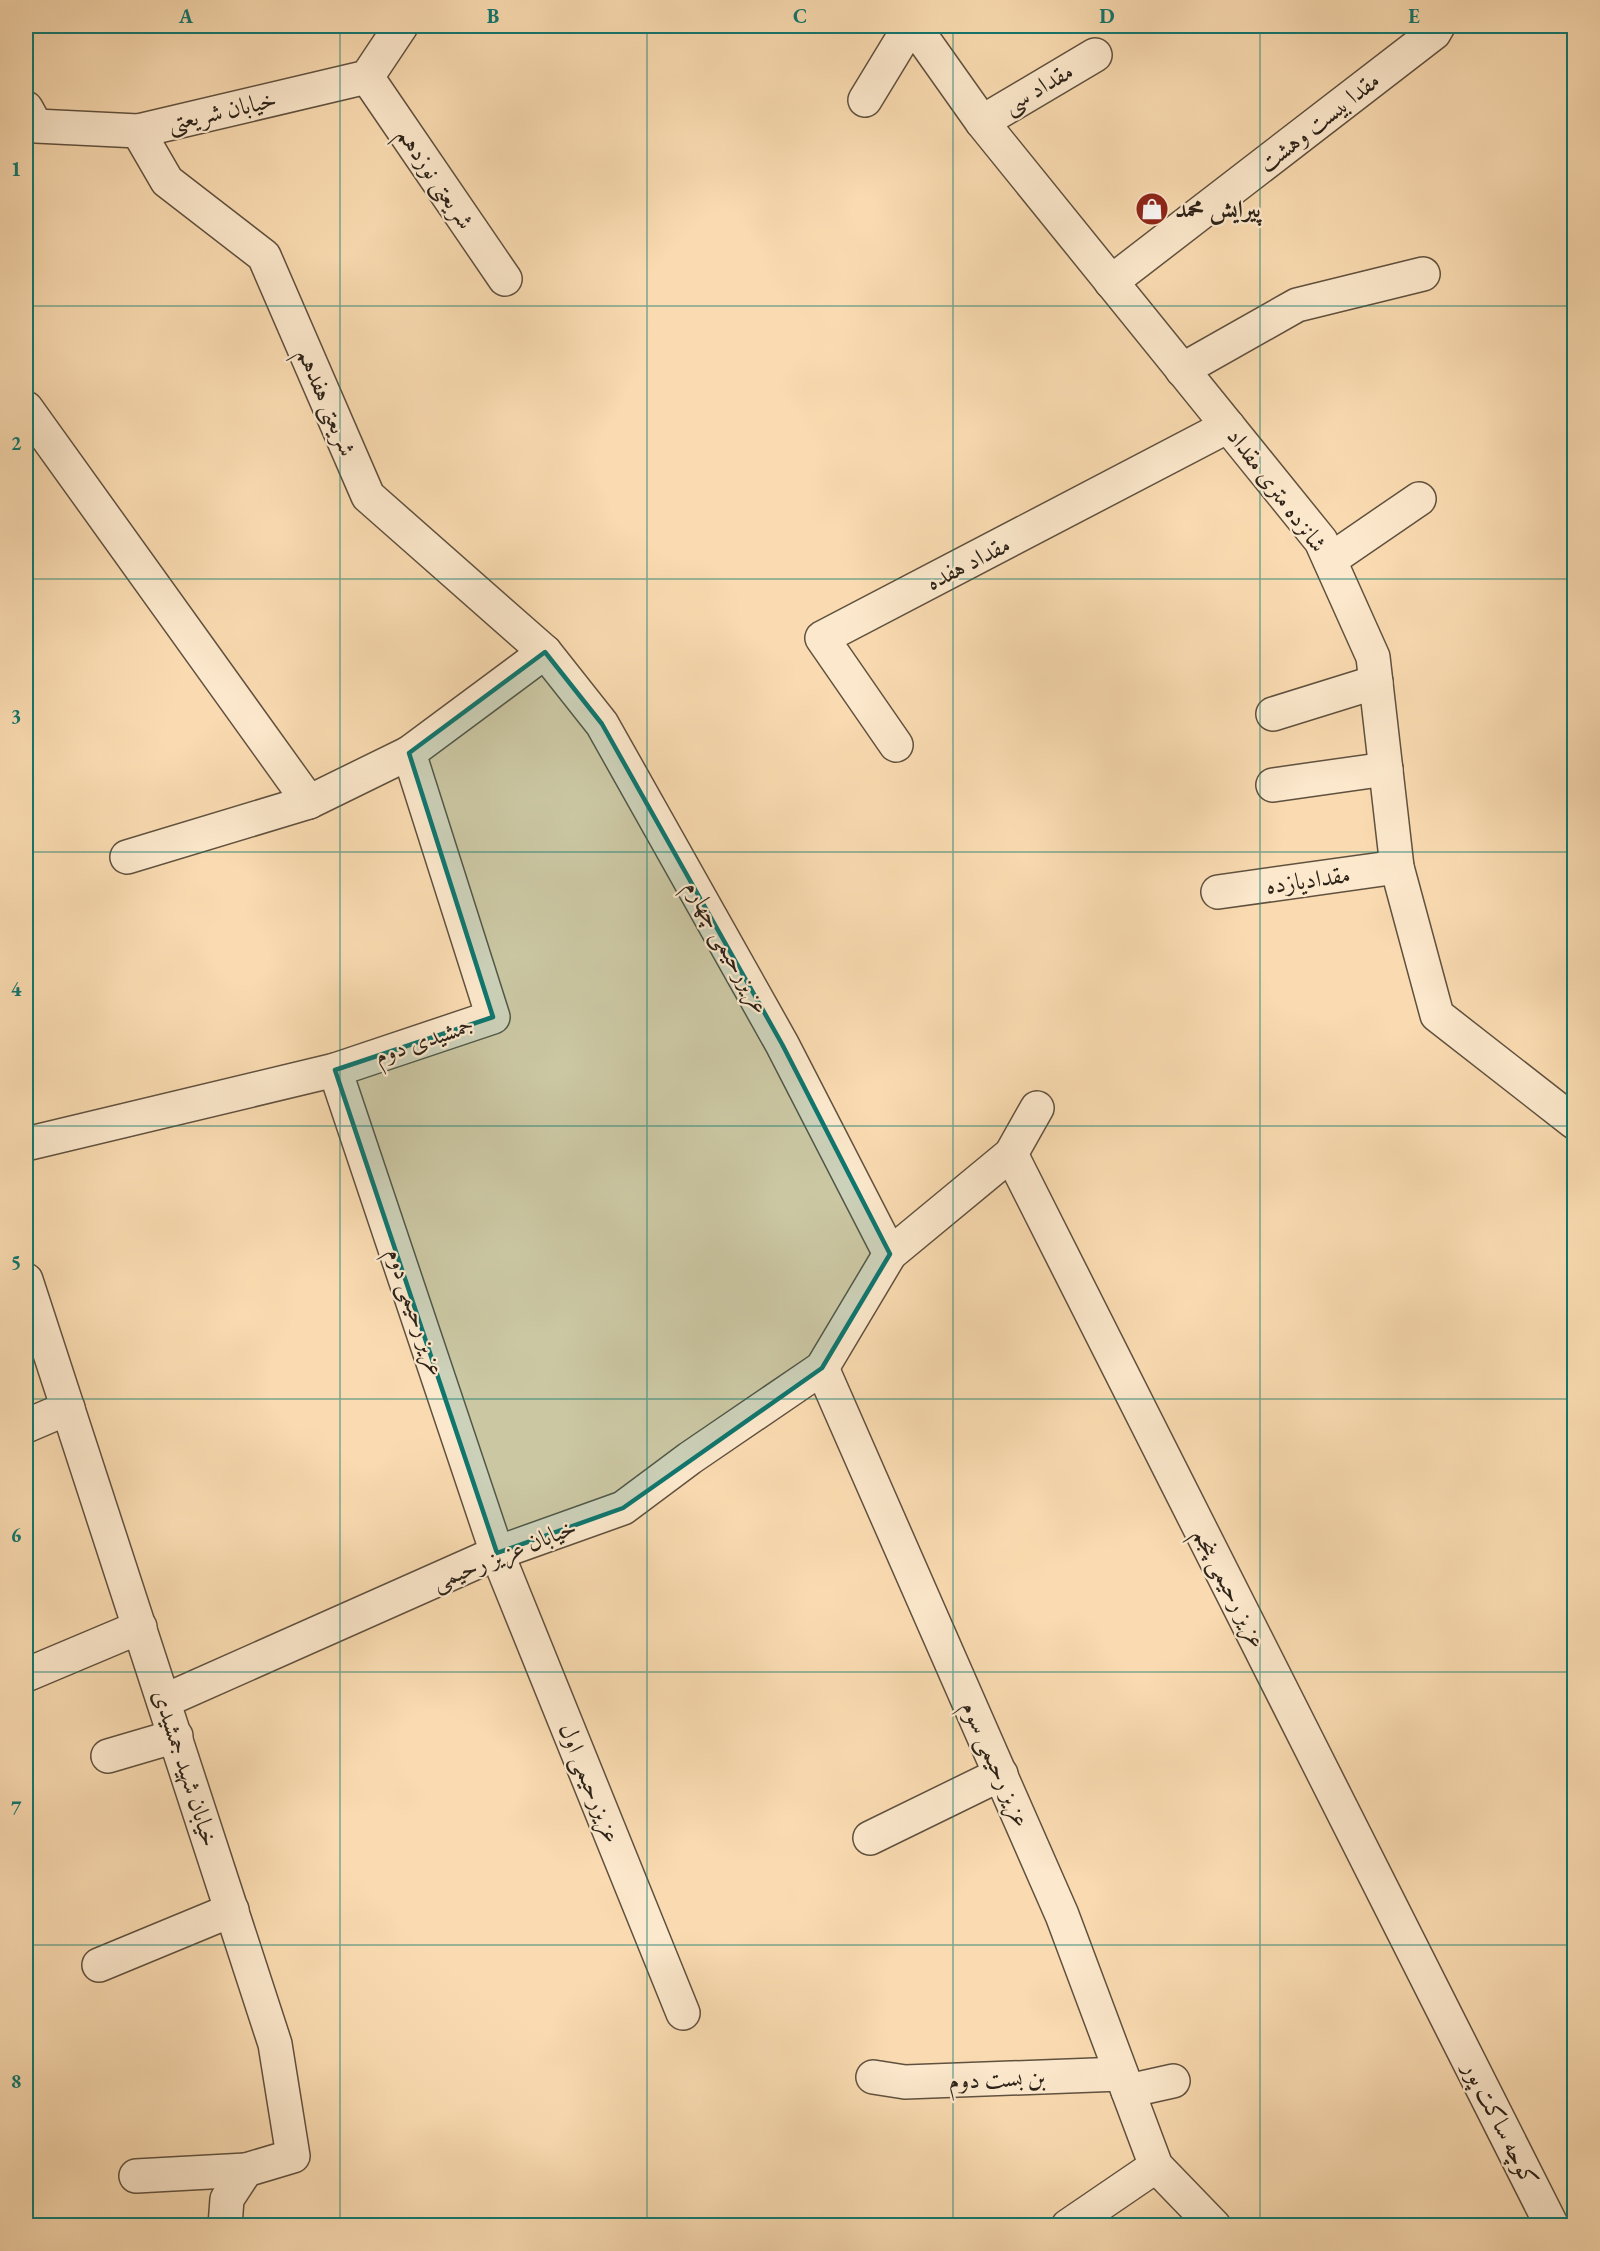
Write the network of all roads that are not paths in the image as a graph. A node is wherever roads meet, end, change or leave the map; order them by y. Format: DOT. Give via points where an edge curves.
graph roads {
  1 [pos="401,26"];
  2 [pos="912,26"];
  3 [pos="1438,26"];
  4 [pos="1095,55"];
  5 [pos="367,76"];
  6 [pos="865,100"];
  7 [pos="26,108"];
  8 [pos="982,122"];
  9 [pos="138,131"];
  10 [pos="1423,274"];
  11 [pos="505,279"];
  12 [pos="1111,282"];
  13 [pos="1182,370"];
  14 [pos="26,408"];
  15 [pos="1228,426"];
  16 [pos="1419,499"];
  17 [pos="1330,560"];
  18 [pos="545,652"];
  19 [pos="1376,682"];
  20 [pos="1273,714"];
  21 [pos="896,745"];
  22 [pos="409,753"];
  23 [pos="1386,769"];
  24 [pos="1273,785"];
  25 [pos="309,801"];
  26 [pos="127,857"];
  27 [pos="1397,867"];
  28 [pos="1218,892"];
  29 [pos="335,1071"];
  30 [pos="1036,1108"];
  31 [pos="1575,1122"];
  32 [pos="26,1144"];
  33 [pos="1011,1154"];
  34 [pos="890,1254"];
  35 [pos="26,1280"];
  36 [pos="822,1368"];
  37 [pos="68,1408"];
  38 [pos="26,1426"];
  39 [pos="497,1553"];
  40 [pos="140,1627"];
  41 [pos="26,1675"];
  42 [pos="164,1701"];
  43 [pos="176,1736"];
  44 [pos="108,1756"];
  45 [pos="1001,1774"];
  46 [pos="870,1838"];
  47 [pos="232,1910"];
  48 [pos="99,1965"];
  49 [pos="683,2013"];
  50 [pos="1450,2022"];
  51 [pos="873,2077"];
  52 [pos="1173,2081"];
  53 [pos="1125,2083"];
  54 [pos="1156,2166"];
  55 [pos="246,2170"];
  56 [pos="136,2176"];
  57 [pos="225,2226"];
  58 [pos="1068,2226"];
  59 [pos="1214,2226"];
  60 [pos="1552,2226"];
  1 -- 5 [label="street"];
  2 -- 6 [label="street"];
  2 -- 8 [label="street, شانزده متری مقداد"];
  3 -- 12 [label="street, مقدا بیست وهشت" via="1434,33"];
  4 -- 8 [label="street, مقداد سی"];
  5 -- 9 [label="street, خیابان شریعتی"];
  5 -- 11 [label="street, شریعتی نوزدهم"];
  7 -- 9 [label="street, خیابان شریعتی" via="36,126"];
  8 -- 12 [label="street, شانزده متری مقداد"];
  9 -- 18 [label="street, شریعتی هفدهم" via="167,181 264,256 368,496"];
  10 -- 13 [label="street" via="1297,305"];
  12 -- 13 [label="street, شانزده متری مقداد"];
  13 -- 15 [label="street, شانزده متری مقداد"];
  14 -- 25 [label="street"];
  15 -- 17 [label="street, شانزده متری مقداد" via="1321,541"];
  15 -- 21 [label="street, مقداد هفده" via="822,638"];
  16 -- 17 [label="street"];
  17 -- 19 [label="street, شانزده متری مقداد" via="1373,657"];
  18 -- 22 [label="street"];
  18 -- 34 [label="street, عزیزرحیمی چهارم" via="602,724 782,1044"];
  19 -- 20 [label="street"];
  19 -- 23 [label="street, شانزده متری مقداد"];
  22 -- 25 [label="street"];
  22 -- 29 [label="street, جمشیدی دوم" via="493,1017"];
  23 -- 24 [label="street"];
  23 -- 27 [label="street, شانزده متری مقداد"];
  25 -- 26 [label="street"];
  27 -- 28 [label="street, مقدادیازده"];
  27 -- 31 [label="street, شانزده متری مقداد" via="1437,1015"];
  29 -- 32 [label="street, جمشیدی دوم"];
  29 -- 39 [label="street, عزیز رحیمی دوم"];
  30 -- 33 [label="street"];
  33 -- 34 [label="street"];
  33 -- 50 [label="street, عزیز رحیمی پنجم"];
  34 -- 36 [label="street"];
  35 -- 37 [label="street, خیابان شهید جمشیدی"];
  36 -- 39 [label="street, خیابان عزیز رحیمی" via="623,1508"];
  36 -- 45 [label="street, عزیز رحیمی سوم"];
  37 -- 38 [label="street"];
  37 -- 40 [label="street, خیابان شهید جمشیدی"];
  39 -- 42 [label="street, خیابان عزیز رحیمی"];
  39 -- 49 [label="street, عزیزرحیمی اول"];
  40 -- 41 [label="street"];
  40 -- 42 [label="street, خیابان شهید جمشیدی"];
  42 -- 43 [label="street, خیابان شهید جمشیدی"];
  43 -- 44 [label="street"];
  43 -- 47 [label="street, خیابان شهید جمشیدی"];
  45 -- 46 [label="street"];
  45 -- 53 [label="street, عزیز رحیمی سوم" via="1062,1915"];
  47 -- 48 [label="street"];
  47 -- 55 [label="street, خیابان شهید جمشیدی" via="275,2044 292,2156"];
  50 -- 60 [label="street, کوچه ساکت پور"];
  51 -- 53 [label="street, بن بست دوم" via="905,2082"];
  52 -- 53 [label="street, بن بست دوم"];
  53 -- 54 [label="street, عزیز رحیمی سوم"];
  54 -- 58 [label="street"];
  54 -- 59 [label="street"];
  55 -- 56 [label="street"];
  55 -- 57 [label="street" via="227,2199"];
}
